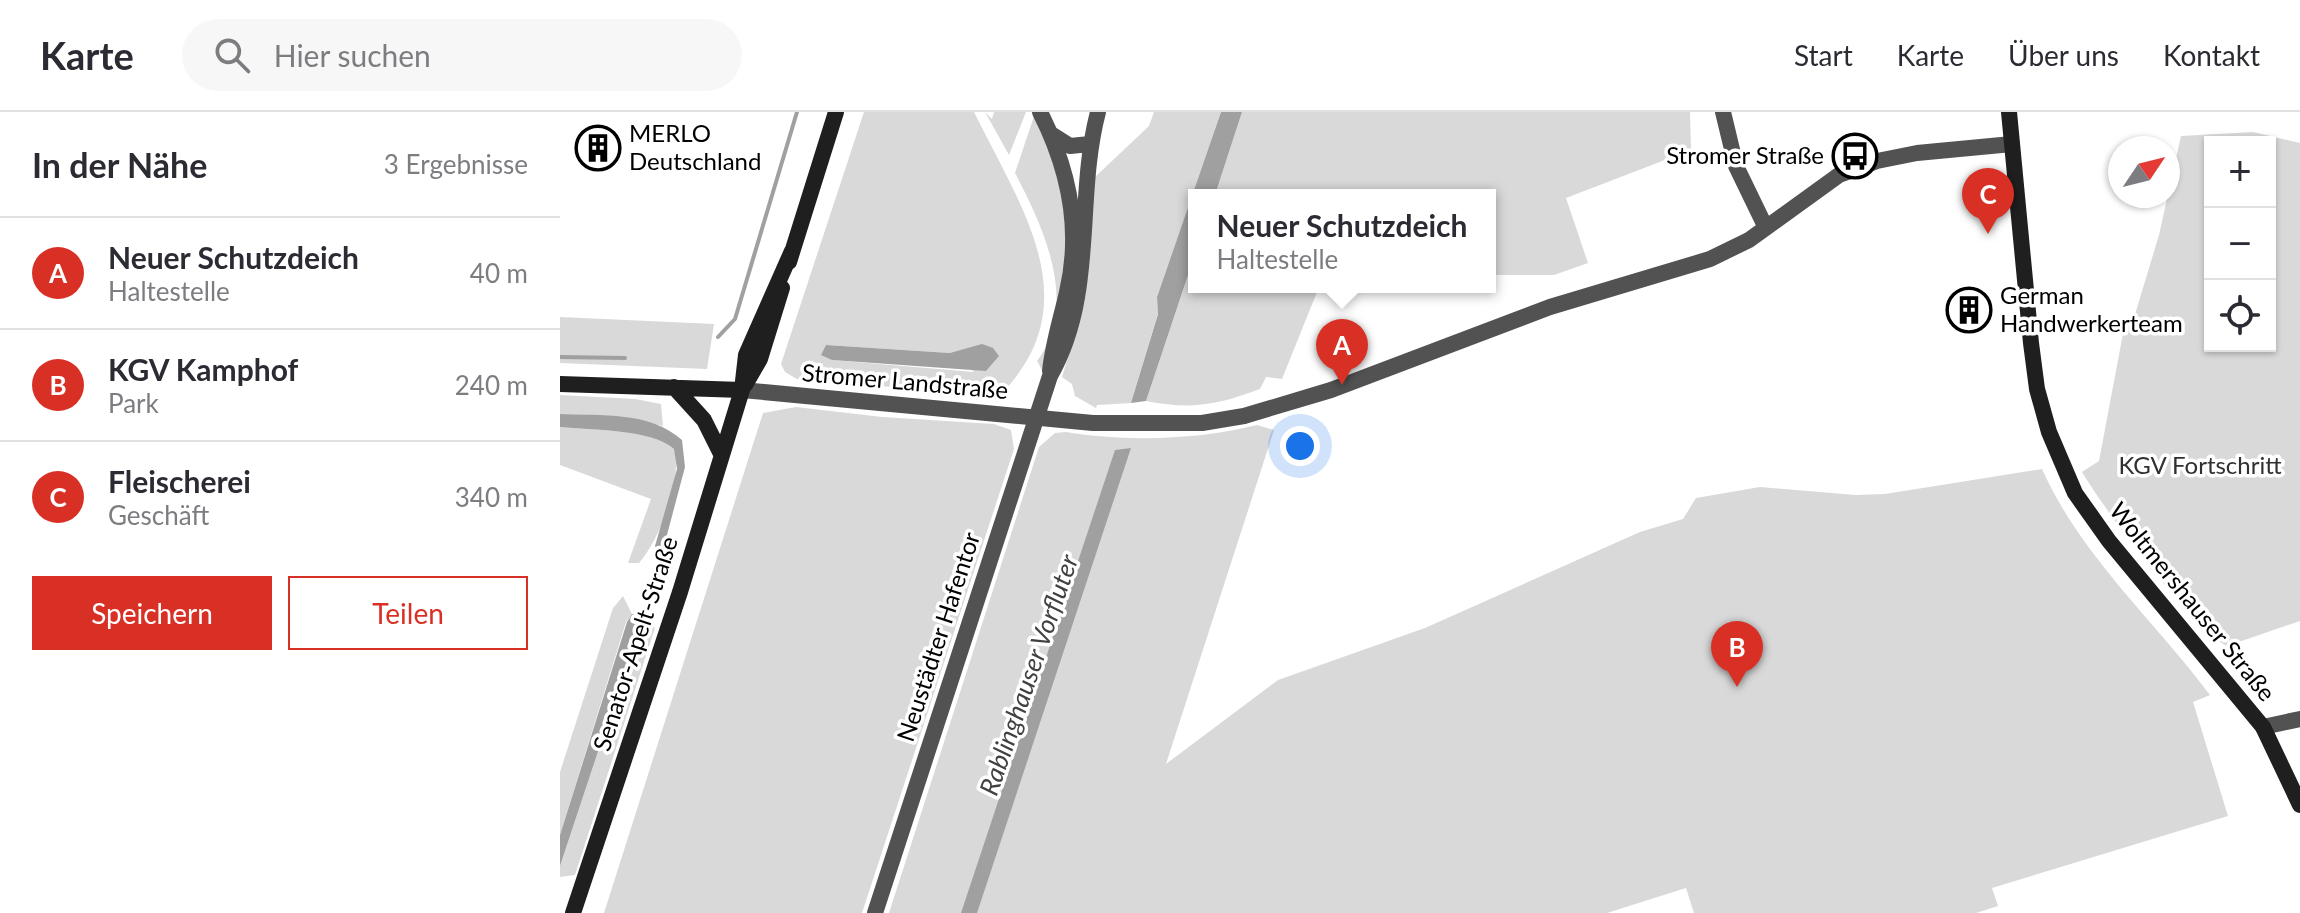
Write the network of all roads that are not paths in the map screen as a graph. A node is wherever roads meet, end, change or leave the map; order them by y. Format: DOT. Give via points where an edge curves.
graph roads {
  1 [pos="836,112"];
  2 [pos="1040,112"];
  3 [pos="1098,112"];
  4 [pos="1723,112"];
  5 [pos="2009,112"];
  6 [pos="1051,134"];
  7 [pos="1090,144"];
  8 [pos="2012,144"];
  9 [pos="1766,228"];
  10 [pos="1050,376"];
  11 [pos="560,384"];
  12 [pos="674,387"];
  13 [pos="742,390"];
  14 [pos="1036,418"];
  15 [pos="721,454"];
  16 [pos="2300,719"];
  17 [pos="2263,727"];
  18 [pos="2300,805"];
  19 [pos="573,913"];
  20 [pos="875,913"];
  1 -- 13 [label="street, Senator-Apelt-Straße" via="760,359"];
  2 -- 6 [label="street, Neustädter Hafentor"];
  3 -- 7 [label="street, Neustädter Hafentor"];
  4 -- 9 [label="street" via="1736,166"];
  5 -- 8 [label="street, Woltmershauser Straße"];
  6 -- 7 [label="street" via="1070,146"];
  6 -- 10 [label="street, Neustädter Hafentor" via="1069,185 1073,237"];
  7 -- 10 [label="street, Neustädter Hafentor" via="1080,293 1064,351"];
  8 -- 9 [label="street" via="1877,161 1839,175"];
  8 -- 17 [label="street, Woltmershauser Straße" via="2037,389 2075,493"];
  9 -- 14 [label="street, Stromer Landstraße" via="1710,259 1550,307 1331,390 1244,416 1154,425"];
  10 -- 14 [label="street, Neustädter Hafentor"];
  11 -- 12 [label="street, Stromer Landstraße"];
  12 -- 13 [label="street, Stromer Landstraße"];
  12 -- 15 [label="street" via="704,420"];
  13 -- 14 [label="street, Stromer Landstraße"];
  13 -- 15 [label="street, Senator-Apelt-Straße"];
  14 -- 20 [label="street, Neustädter Hafentor"];
  15 -- 19 [label="street, Senator-Apelt-Straße"];
  16 -- 17 [label="street"];
  17 -- 18 [label="street, Woltmershauser Straße"];
}
